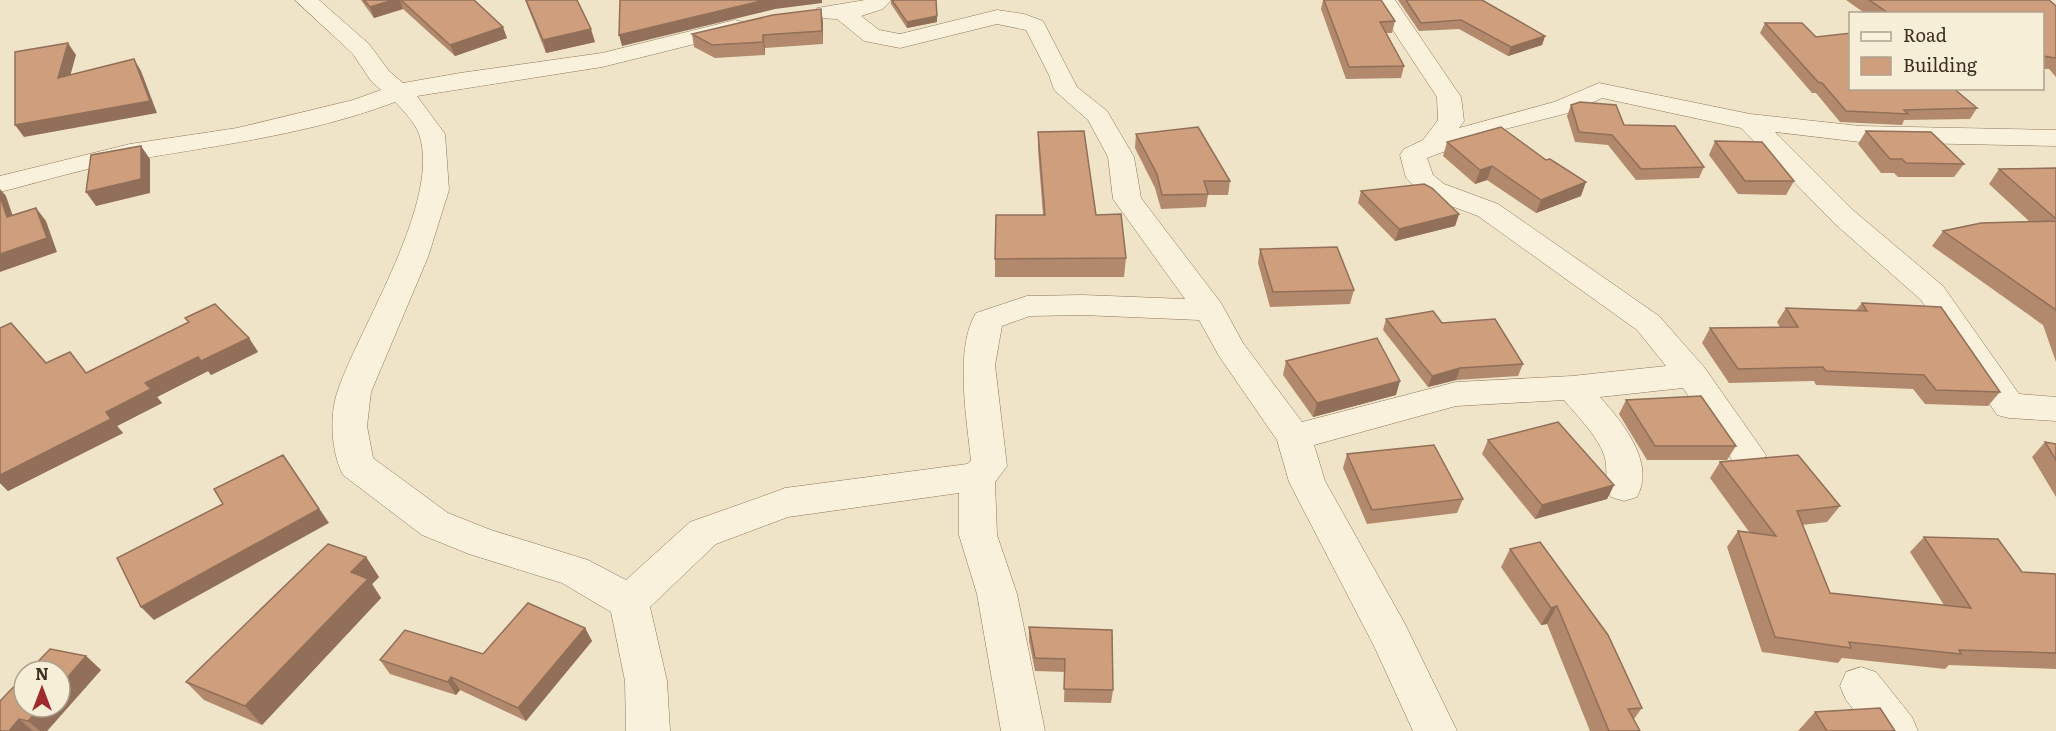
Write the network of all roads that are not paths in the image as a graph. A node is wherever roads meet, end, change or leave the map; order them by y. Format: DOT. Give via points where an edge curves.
graph roads {
  1 [pos="306,0"];
  2 [pos="880,0"];
  3 [pos="1384,0"];
  4 [pos="842,11"];
  5 [pos="808,15"];
  6 [pos="753,23"];
  7 [pos="397,92"];
  8 [pos="1750,122"];
  9 [pos="2056,138"];
  10 [pos="1432,146"];
  11 [pos="0,184"];
  12 [pos="1210,310"];
  13 [pos="1692,375"];
  14 [pos="1572,388"];
  15 [pos="2056,409"];
  16 [pos="1294,437"];
  17 [pos="1748,455"];
  18 [pos="977,477"];
  19 [pos="1624,488"];
  20 [pos="629,602"];
  21 [pos="1861,686"];
  22 [pos="648,731"];
  23 [pos="1023,731"];
  24 [pos="1435,731"];
  25 [pos="1896,731"];
  1 -- 7 [label="street" via="361,49"];
  2 -- 4 [label="street" via="877,4"];
  3 -- 10 [label="street" via="1449,97 1450,121"];
  4 -- 5 [label="street"];
  4 -- 12 [label="street" via="872,36 900,41 997,17 1035,26 1066,90 1098,116 1121,157 1126,199"];
  6 -- 7 [label="street" via="602,60"];
  7 -- 11 [label="street" via="361,106 237,136 130,152"];
  7 -- 20 [label="street" via="412,104 432,134 435,190 413,257 354,392 350,426 356,465 435,524 574,571"];
  8 -- 9 [label="street" via="1860,134"];
  8 -- 10 [label="street" via="1599,90 1563,107"];
  8 -- 15 [label="street" via="1844,217 1932,293 2008,406"];
  10 -- 13 [label="street" via="1413,155 1420,178 1434,190 1488,210 1648,323"];
  12 -- 16 [label="street" via="1230,348"];
  12 -- 18 [label="street" via="1027,306 987,320 979,364 989,466"];
  13 -- 14 [label="street"];
  13 -- 17 [label="street"];
  14 -- 16 [label="street" via="1456,394"];
  14 -- 19 [label="street" via="1623,454"];
  16 -- 24 [label="street" via="1307,482"];
  18 -- 20 [label="street" via="785,503 703,533"];
  18 -- 23 [label="street" via="978,535 997,594"];
  20 -- 22 [label="street" via="646,681"];
  21 -- 25 [label="street"];
}
